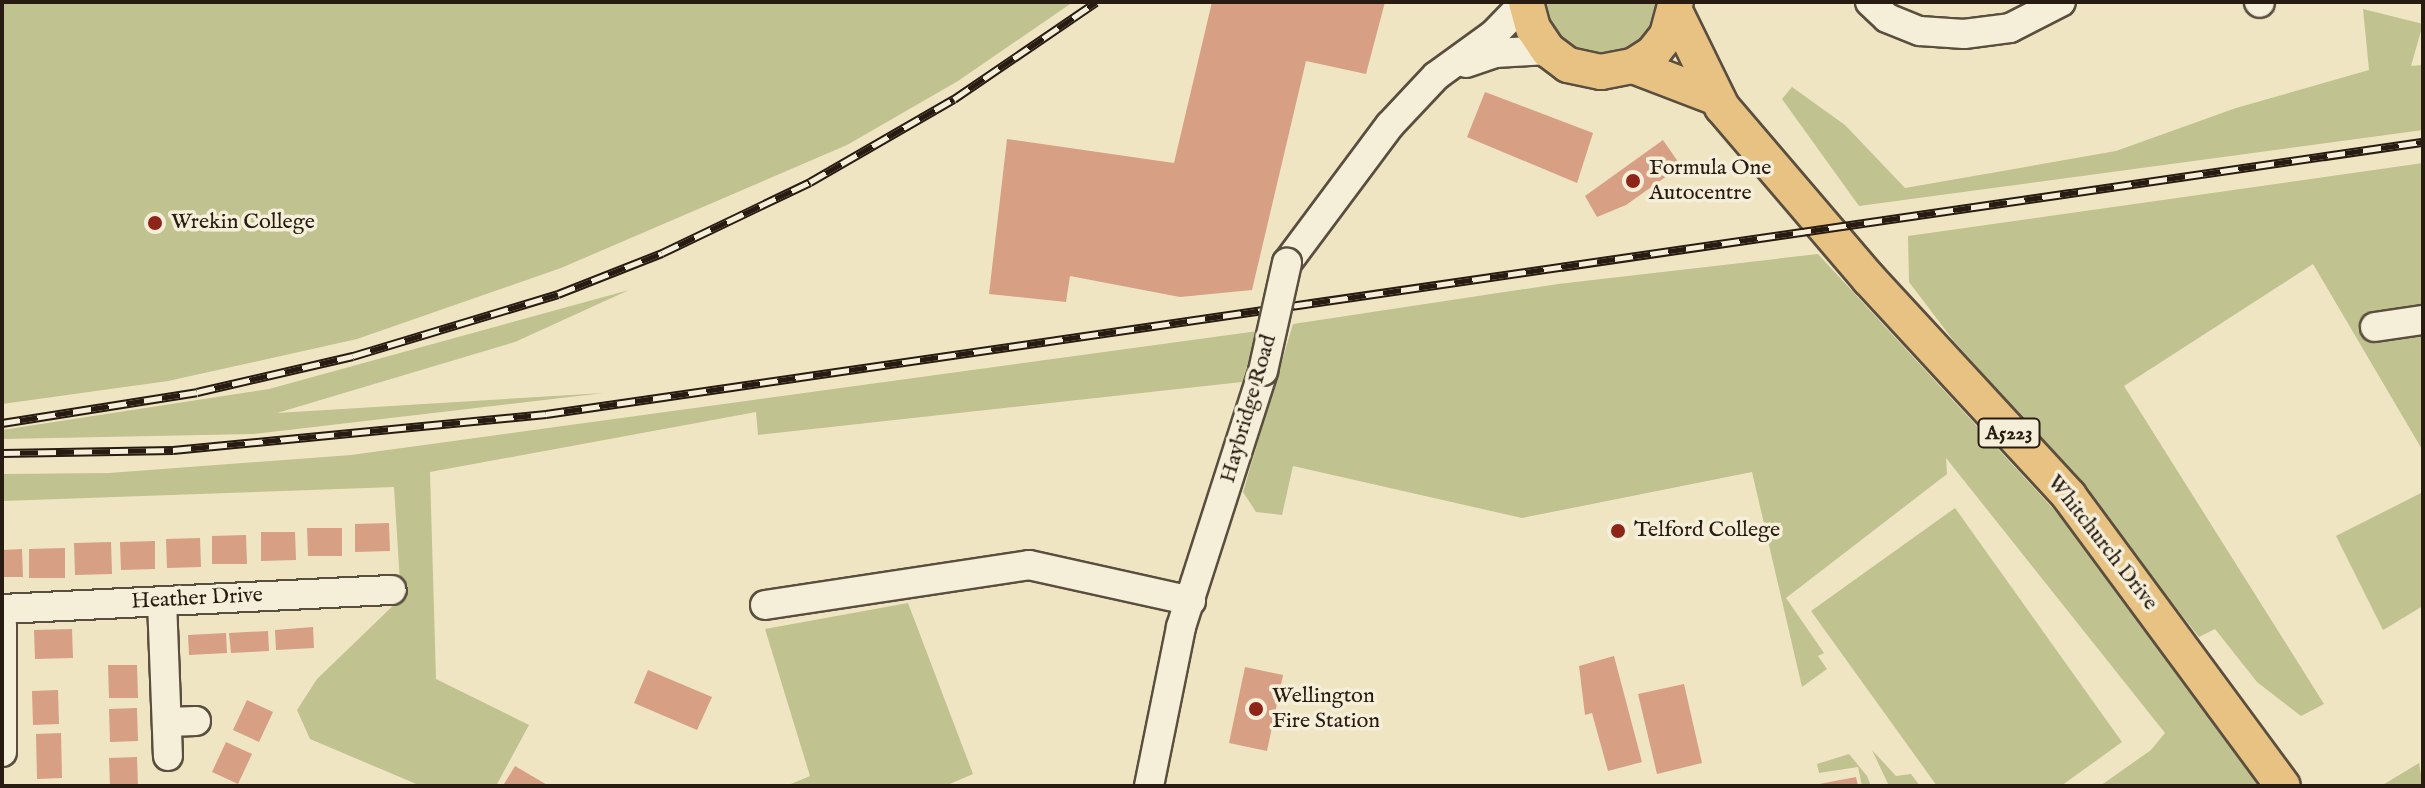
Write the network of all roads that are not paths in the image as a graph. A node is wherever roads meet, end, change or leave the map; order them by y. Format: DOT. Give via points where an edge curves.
graph roads {
  1 [pos="1526,2"];
  2 [pos="1870,2"];
  3 [pos="2061,2"];
  4 [pos="1676,8"];
  5 [pos="1548,50"];
  6 [pos="1633,66"];
  7 [pos="1436,76"];
  8 [pos="1714,97"];
  9 [pos="2423,320"];
  10 [pos="2375,327"];
  11 [pos="392,590"];
  12 [pos="162,601"];
  13 [pos="1190,603"];
  14 [pos="765,605"];
  15 [pos="2,609"];
  16 [pos="2,625"];
  17 [pos="196,721"];
  18 [pos="167,722"];
  19 [pos="2,752"];
  20 [pos="168,756"];
  21 [pos="1149,786"];
  22 [pos="2283,786"];
  1 -- 5 [label="main road" via="1533,28"];
  1 -- 7 [label="street" via="1494,34"];
  2 -- 3 [label="street" via="1887,18 1920,31 1964,34 2010,28"];
  4 -- 6 [label="main road" via="1653,53"];
  4 -- 8 [label="main road, Whitchurch Drive / A5223"];
  5 -- 6 [label="main road" via="1568,65 1601,72"];
  5 -- 7 [label="street" via="1495,53"];
  6 -- 8 [label="main road, Whitchurch Drive / A5223"];
  7 -- 13 [label="street, Haybridge Road, bridge" via="1365,156 1287,263 1263,371"];
  8 -- 22 [label="main road, Whitchurch Drive / A5223" via="1869,279 2069,496"];
  9 -- 10 [label="street"];
  11 -- 12 [label="street, Heather Drive"];
  12 -- 15 [label="street, Heather Drive"];
  12 -- 18 [label="street"];
  13 -- 14 [label="street" via="1029,565"];
  13 -- 21 [label="street, Haybridge Road"];
  16 -- 19 [label="street"];
  17 -- 18 [label="street"];
  18 -- 20 [label="street"];
}
